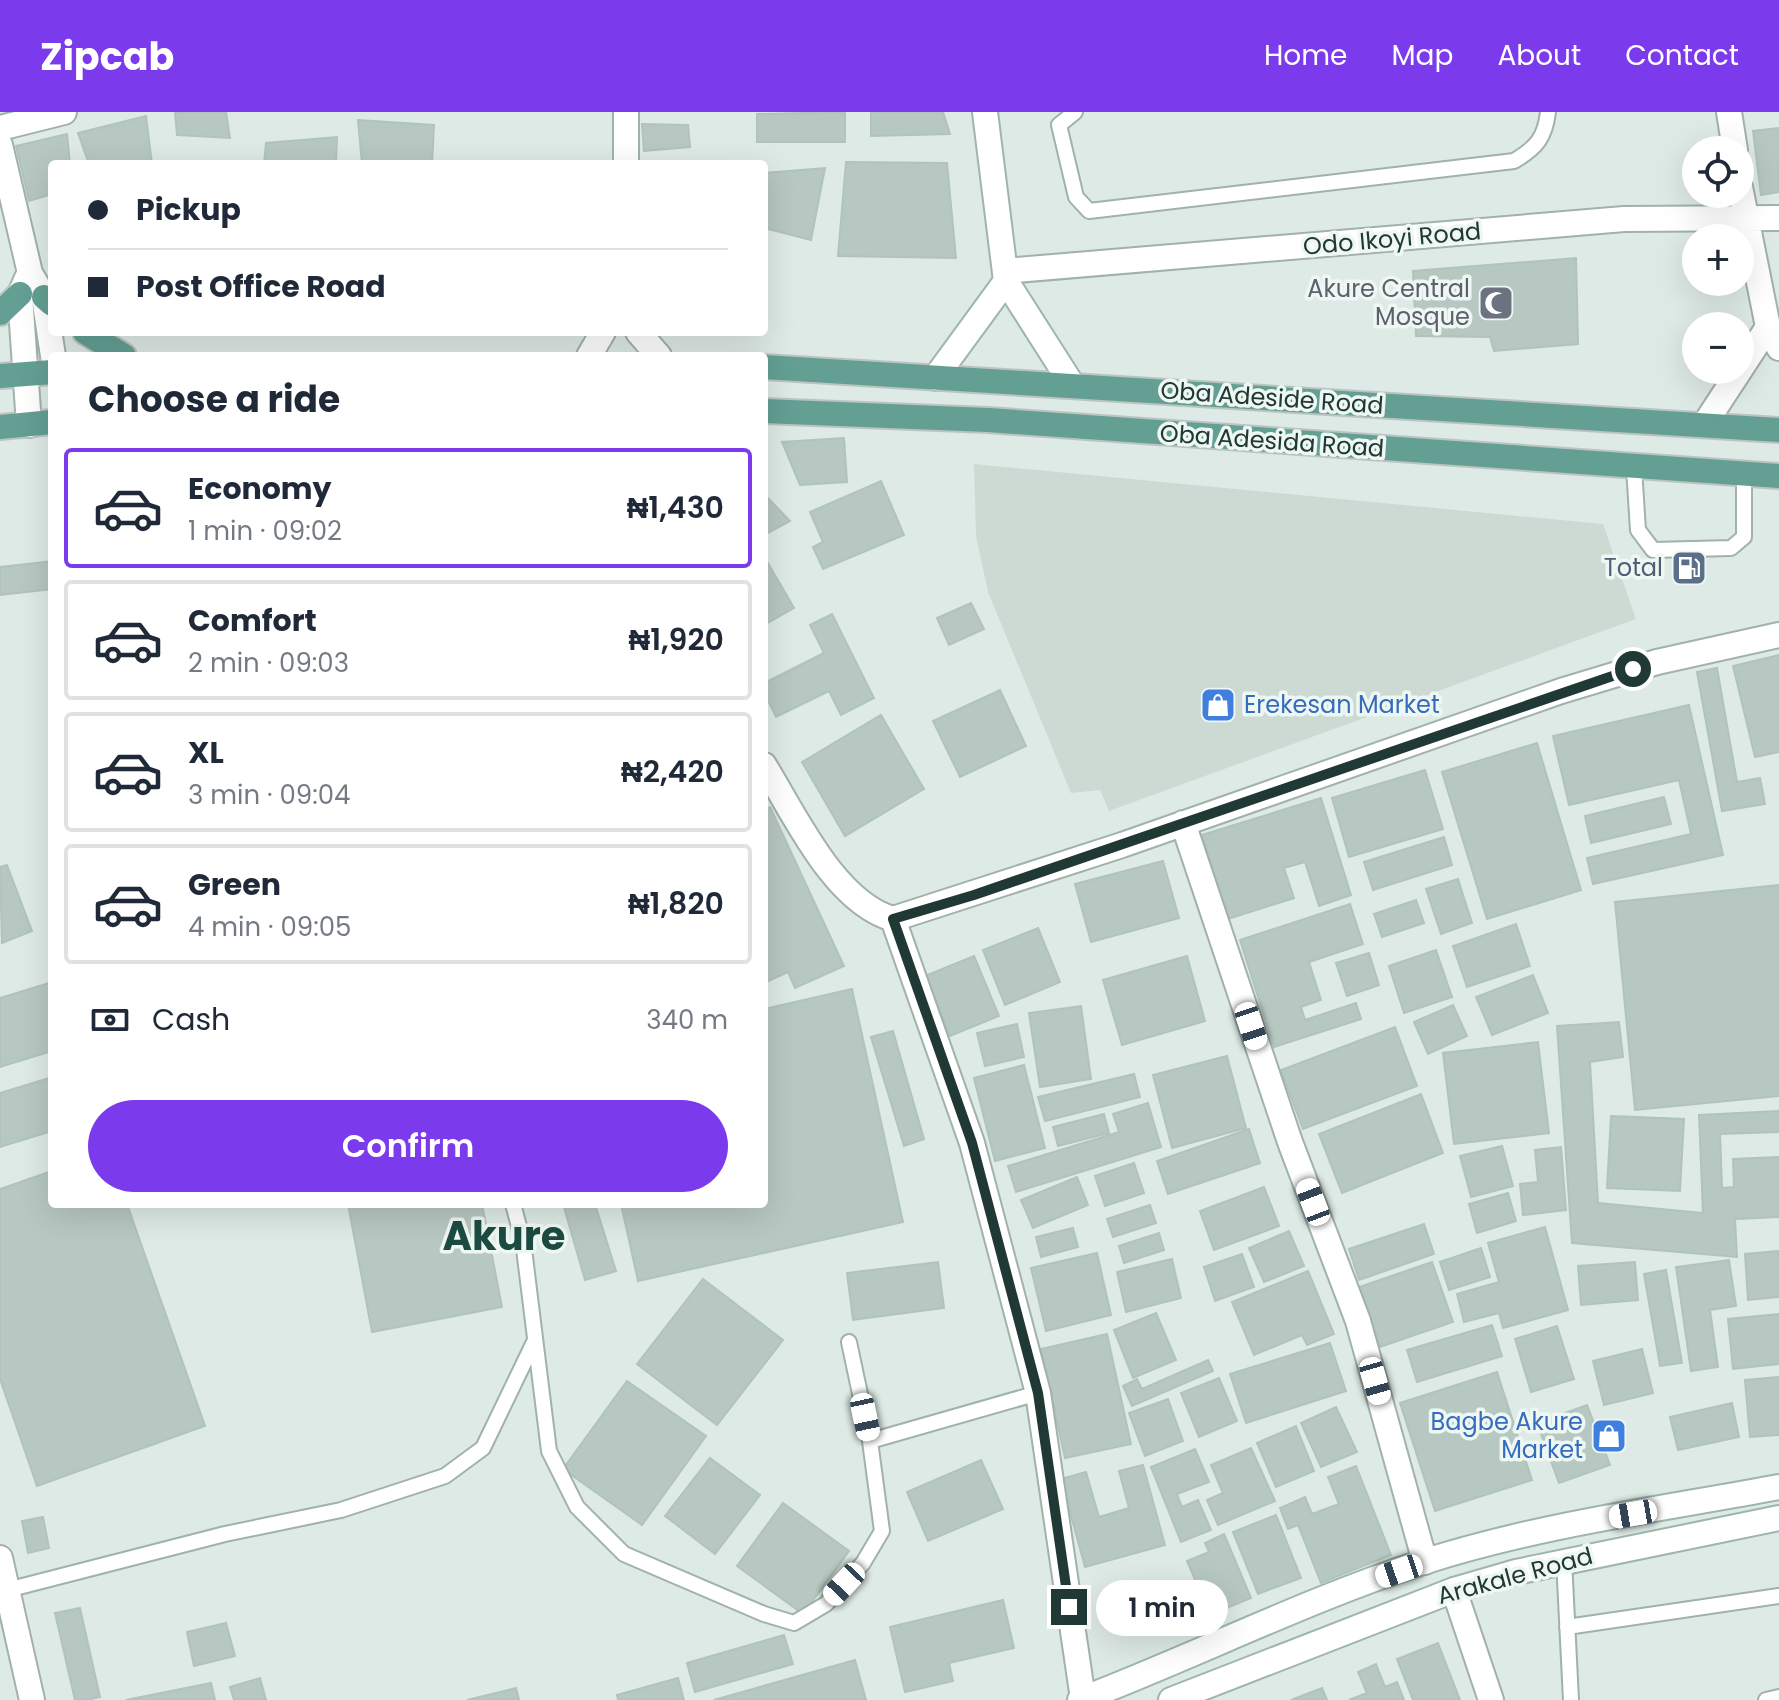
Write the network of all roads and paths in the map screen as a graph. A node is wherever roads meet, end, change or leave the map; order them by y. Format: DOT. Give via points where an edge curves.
graph roads {
  1 [pos="64,112"];
  2 [pos="626,112"];
  3 [pos="985,112"];
  4 [pos="1075,112"];
  5 [pos="1548,112"];
  6 [pos="1729,112"];
  7 [pos="0,128"];
  8 [pos="1733,136"];
  9 [pos="0,145"];
  10 [pos="626,160"];
  11 [pos="1743,208"];
  12 [pos="1779,218"];
  13 [pos="1745,219"];
  14 [pos="1006,276"];
  15 [pos="25,284"];
  16 [pos="48,300"];
  17 [pos="0,313"];
  18 [pos="92,336"];
  19 [pos="642,336"];
  20 [pos="1773,337"];
  21 [pos="118,352"];
  22 [pos="656,352"];
  23 [pos="1754,356"];
  24 [pos="768,367"];
  25 [pos="48,372"];
  26 [pos="27,374"];
  27 [pos="0,376"];
  28 [pos="935,378"];
  29 [pos="1731,384"];
  30 [pos="1073,386"];
  31 [pos="768,411"];
  32 [pos="41,424"];
  33 [pos="1704,425"];
  34 [pos="0,427"];
  35 [pos="1779,430"];
  36 [pos="1634,468"];
  37 [pos="1744,476"];
  38 [pos="1779,476"];
  39 [pos="1779,635"];
  40 [pos="768,771"];
  41 [pos="1183,823"];
  42 [pos="893,919"];
  43 [pos="514,1208"];
  44 [pos="535,1339"];
  45 [pos="849,1342"];
  46 [pos="1038,1393"];
  47 [pos="870,1441"];
  48 [pos="1779,1487"];
  49 [pos="1779,1518"];
  50 [pos="0,1558"];
  51 [pos="1564,1560"];
  52 [pos="1425,1562"];
  53 [pos="7,1590"];
  54 [pos="1454,1590"];
  55 [pos="1779,1596"];
  56 [pos="1567,1627"];
  57 [pos="1217,1691"];
  58 [pos="1779,1697"];
  59 [pos="1081,1699"];
  60 [pos="32,1700"];
  61 [pos="1171,1700"];
  62 [pos="1491,1700"];
  63 [pos="1571,1700"];
  64 [pos="1766,1700"];
  1 -- 7 [label="street"];
  2 -- 10 [label="street"];
  3 -- 14 [label="street"];
  4 -- 5 [label="lane" via="1059,125 1076,197 1089,211 1514,161 1544,137"];
  6 -- 8 [label="street"];
  9 -- 15 [label="street"];
  11 -- 13 [label="street"];
  12 -- 13 [label="street, Odo Ikoyi Road"];
  13 -- 14 [label="street, Odo Ikoyi Road" via="1624,219"];
  13 -- 20 [label="street"];
  14 -- 28 [label="street"];
  14 -- 30 [label="street"];
  15 -- 16 [label="street"];
  15 -- 17 [label="main road"];
  15 -- 26 [label="street"];
  18 -- 21 [label="main road"];
  19 -- 22 [label="street"];
  20 -- 23 [label="street"];
  24 -- 28 [label="main road, Oba Adeside Road"];
  25 -- 26 [label="main road"];
  26 -- 27 [label="main road"];
  26 -- 32 [label="street"];
  28 -- 30 [label="main road, Oba Adeside Road"];
  29 -- 33 [label="street"];
  30 -- 33 [label="main road, Oba Adeside Road"];
  31 -- 36 [label="main road, Oba Adesida Road" via="988,420"];
  32 -- 34 [label="main road"];
  33 -- 35 [label="main road, Oba Adeside Road"];
  36 -- 37 [label="main road, Oba Adesida Road"];
  36 -- 37 [label="lane" via="1638,530 1653,550 1737,544 1744,537"];
  37 -- 38 [label="main road, Oba Adesida Road"];
  39 -- 41 [label="street" via="1657,662 1561,691"];
  40 -- 42 [label="street" via="852,898"];
  41 -- 42 [label="street"];
  41 -- 52 [label="street" via="1290,1142 1358,1321"];
  42 -- 46 [label="street" via="972,1143"];
  43 -- 44 [label="lane"];
  44 -- 47 [label="lane" via="549,1451 577,1507 624,1554 764,1614 794,1623 826,1604 863,1563 882,1531"];
  44 -- 53 [label="lane" via="483,1448 445,1476 341,1510"];
  45 -- 47 [label="lane"];
  46 -- 47 [label="lane"];
  46 -- 59 [label="street"];
  48 -- 52 [label="street, Arakale Road" via="1590,1522"];
  49 -- 51 [label="street, Arakale Road"];
  50 -- 53 [label="street"];
  51 -- 54 [label="street, Arakale Road"];
  51 -- 56 [label="lane"];
  52 -- 59 [label="street, Arakale Road" via="1346,1589"];
  53 -- 60 [label="street"];
  54 -- 57 [label="street, Arakale Road"];
  54 -- 62 [label="street"];
  55 -- 56 [label="lane"];
  56 -- 63 [label="lane"];
  57 -- 61 [label="street, Arakale Road"];
  58 -- 64 [label="lane"];
}
